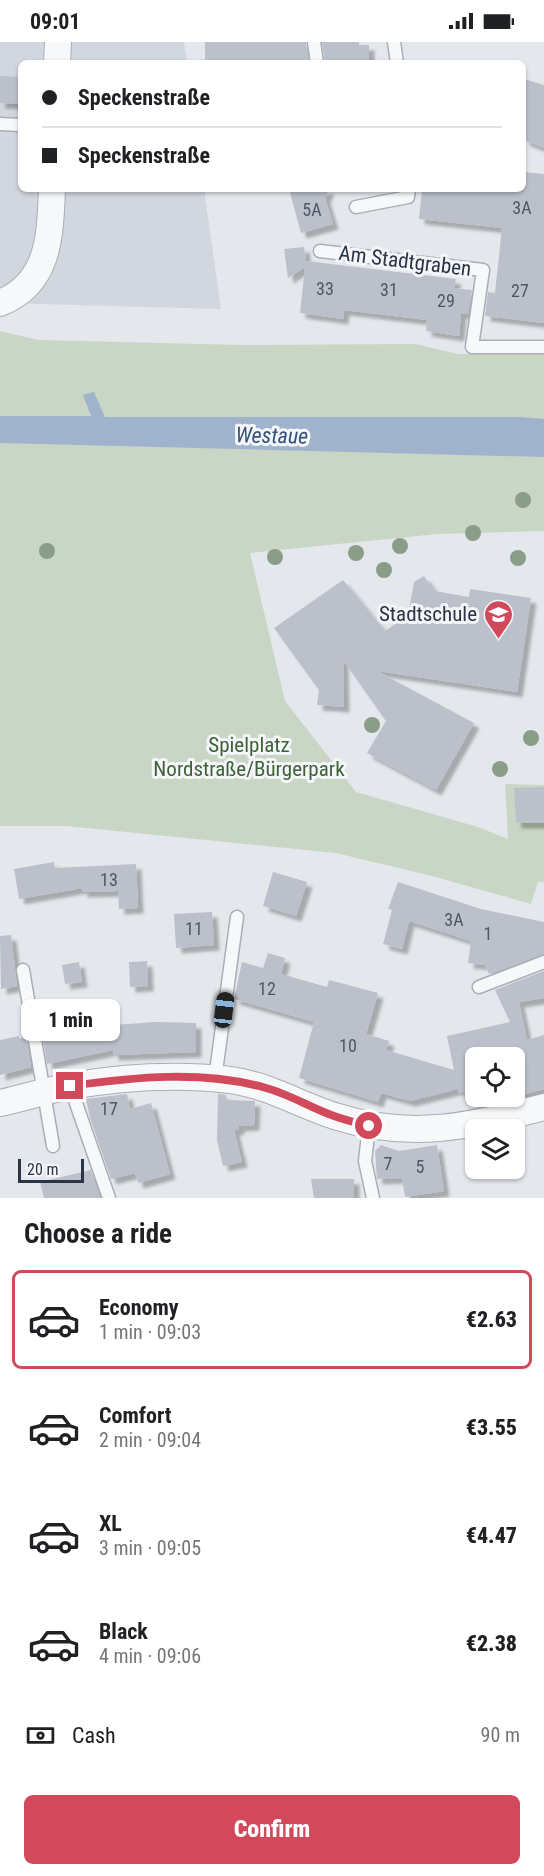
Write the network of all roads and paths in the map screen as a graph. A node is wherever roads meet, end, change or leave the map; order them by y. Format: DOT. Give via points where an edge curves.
graph roads {
  1 [pos="58,42"];
  2 [pos="314,42"];
  3 [pos="394,42"];
  4 [pos="57,60"];
  5 [pos="317,60"];
  6 [pos="397,60"];
  7 [pos="0,124"];
  8 [pos="18,125"];
  9 [pos="52,192"];
  10 [pos="409,192"];
  11 [pos="356,207"];
  12 [pos="320,251"];
  13 [pos="0,303"];
  14 [pos="544,347"];
  15 [pos="237,917"];
  16 [pos="544,962"];
  17 [pos="23,970"];
  18 [pos="479,987"];
  19 [pos="215,1079"];
  20 [pos="70,1086"];
  21 [pos="44,1092"];
  22 [pos="0,1103"];
  23 [pos="544,1107"];
  24 [pos="369,1126"];
  25 [pos="53,1146"];
  26 [pos="109,1198"];
  27 [pos="373,1198"];
  1 -- 4 [label="street"];
  2 -- 5 [label="lane"];
  3 -- 6 [label="lane"];
  7 -- 8 [label="lane"];
  9 -- 13 [label="street" via="46,253 32,280 15,297"];
  10 -- 11 [label="lane" via="408,197"];
  12 -- 14 [label="lane, Am Stadtgraben" via="483,270 472,348"];
  15 -- 19 [label="lane"];
  16 -- 18 [label="lane"];
  17 -- 21 [label="lane"];
  19 -- 20 [label="street" via="112,1080"];
  19 -- 24 [label="street" via="268,1088"];
  20 -- 21 [label="street"];
  20 -- 26 [label="lane"];
  21 -- 22 [label="street"];
  21 -- 25 [label="lane"];
  23 -- 24 [label="street" via="485,1123 421,1130"];
  24 -- 27 [label="lane" via="365,1161"];
}
